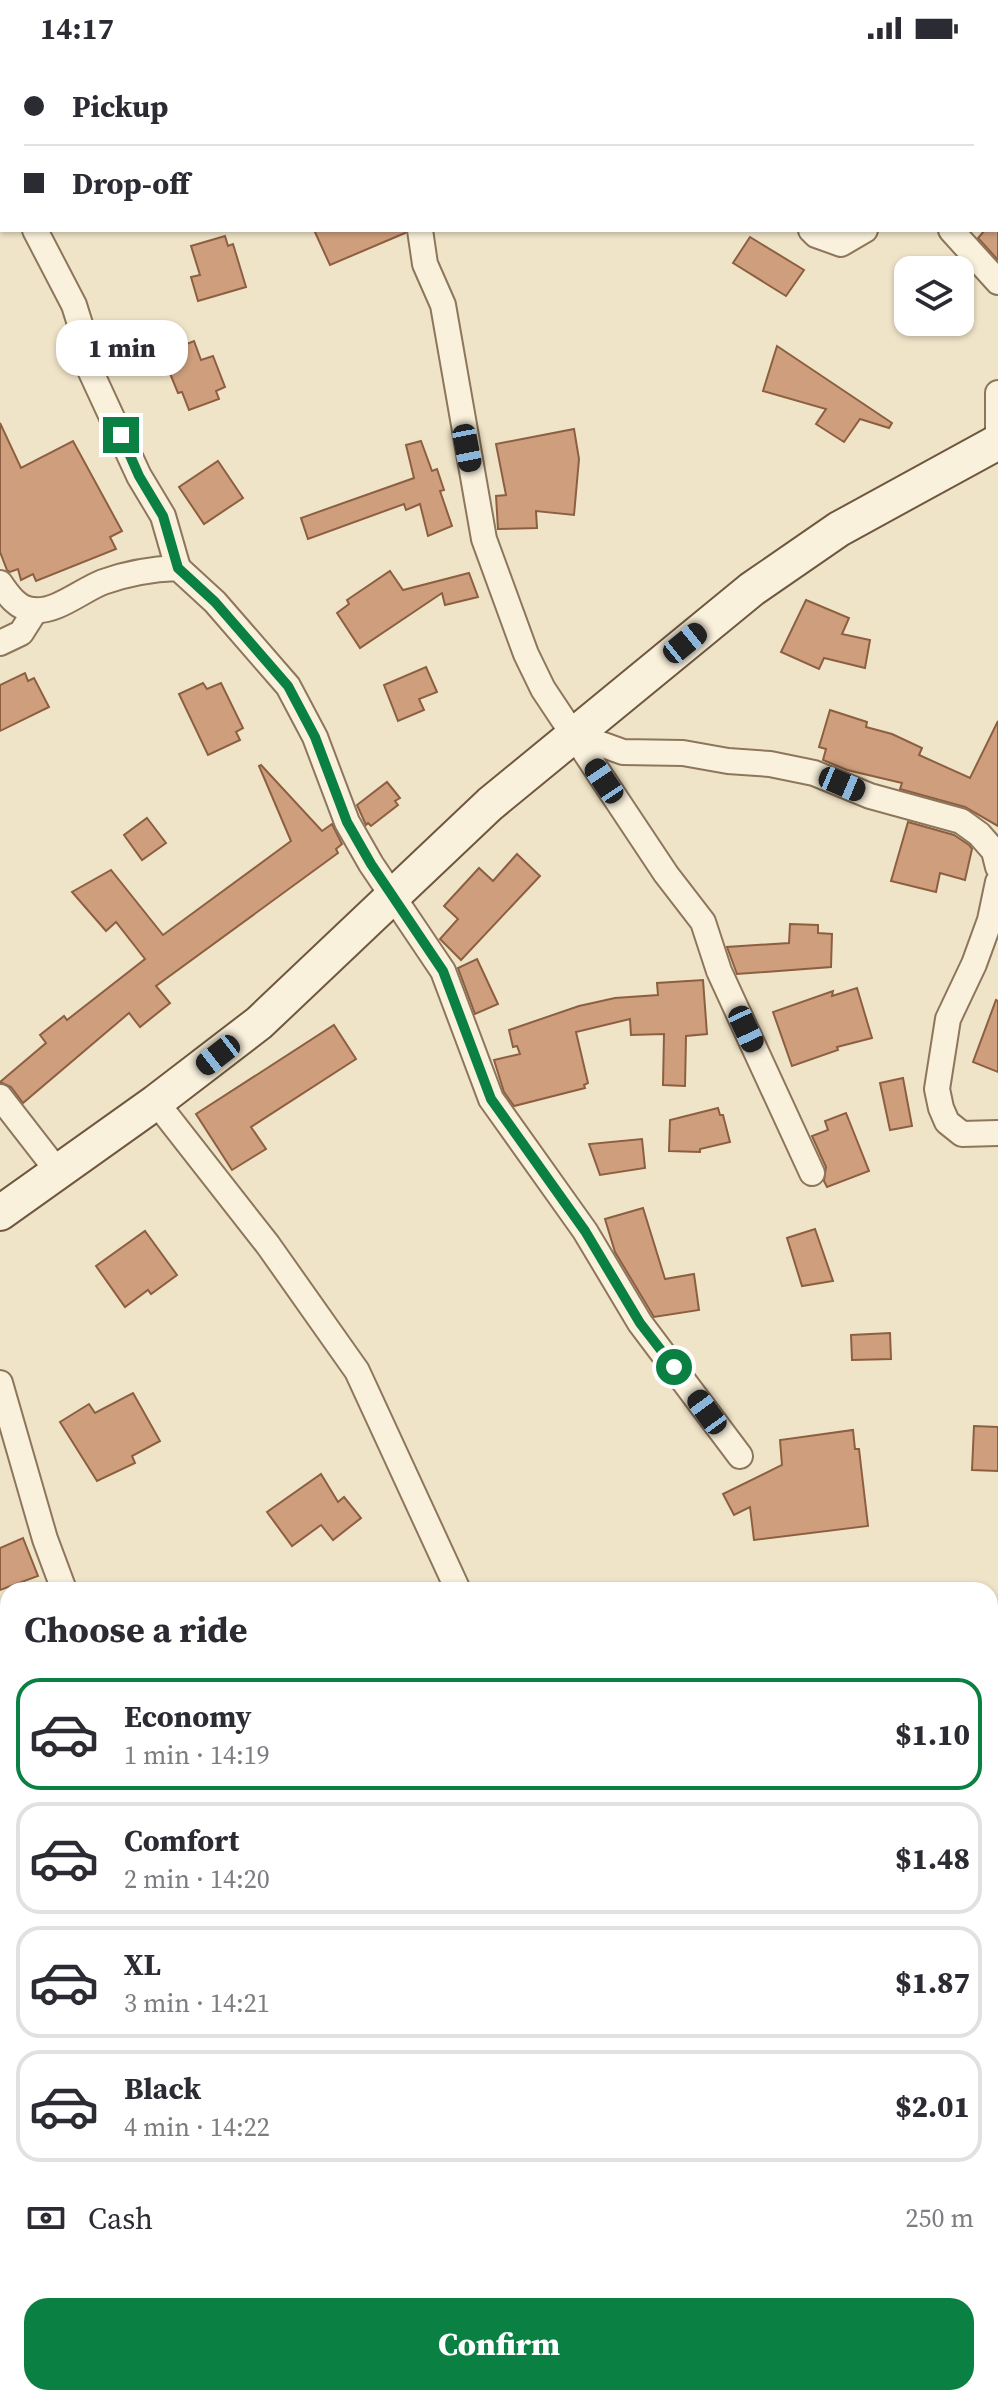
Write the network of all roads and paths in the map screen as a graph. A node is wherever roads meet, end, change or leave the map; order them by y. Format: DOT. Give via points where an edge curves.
graph roads {
  1 [pos="36,232"];
  2 [pos="420,232"];
  3 [pos="813,232"];
  4 [pos="862,232"];
  5 [pos="953,232"];
  6 [pos="998,282"];
  7 [pos="998,393"];
  8 [pos="997,443"];
  9 [pos="178,568"];
  10 [pos="0,583"];
  11 [pos="35,611"];
  12 [pos="0,643"];
  13 [pos="573,734"];
  14 [pos="998,867"];
  15 [pos="998,882"];
  16 [pos="394,896"];
  17 [pos="0,1097"];
  18 [pos="156,1102"];
  19 [pos="998,1133"];
  20 [pos="59,1173"];
  21 [pos="812,1173"];
  22 [pos="0,1213"];
  23 [pos="0,1383"];
  24 [pos="740,1456"];
  25 [pos="61,1582"];
  26 [pos="454,1582"];
  1 -- 9 [label="street" via="74,305 90,370 163,516"];
  2 -- 13 [label="street" via="425,264 443,305 484,539 526,654"];
  3 -- 4 [label="street" via="841,244"];
  5 -- 6 [label="street"];
  7 -- 8 [label="street"];
  8 -- 13 [label="street" via="839,529 752,589"];
  9 -- 11 [label="street" via="128,574"];
  9 -- 16 [label="street" via="288,686 315,737 347,822"];
  10 -- 11 [label="street" via="21,607"];
  11 -- 12 [label="street" via="21,633"];
  13 -- 14 [label="street" via="623,752 683,753 814,773 870,796 961,821 994,851"];
  13 -- 16 [label="street"];
  13 -- 21 [label="street" via="703,922 719,971"];
  15 -- 19 [label="street" via="974,964 948,1019 937,1089 947,1122 962,1134"];
  16 -- 18 [label="street" via="259,1023"];
  16 -- 24 [label="street" via="443,971 491,1099 585,1231 640,1323"];
  17 -- 20 [label="street"];
  18 -- 20 [label="street"];
  18 -- 26 [label="street" via="268,1245 357,1371"];
  20 -- 22 [label="street"];
  23 -- 25 [label="street"];
}
